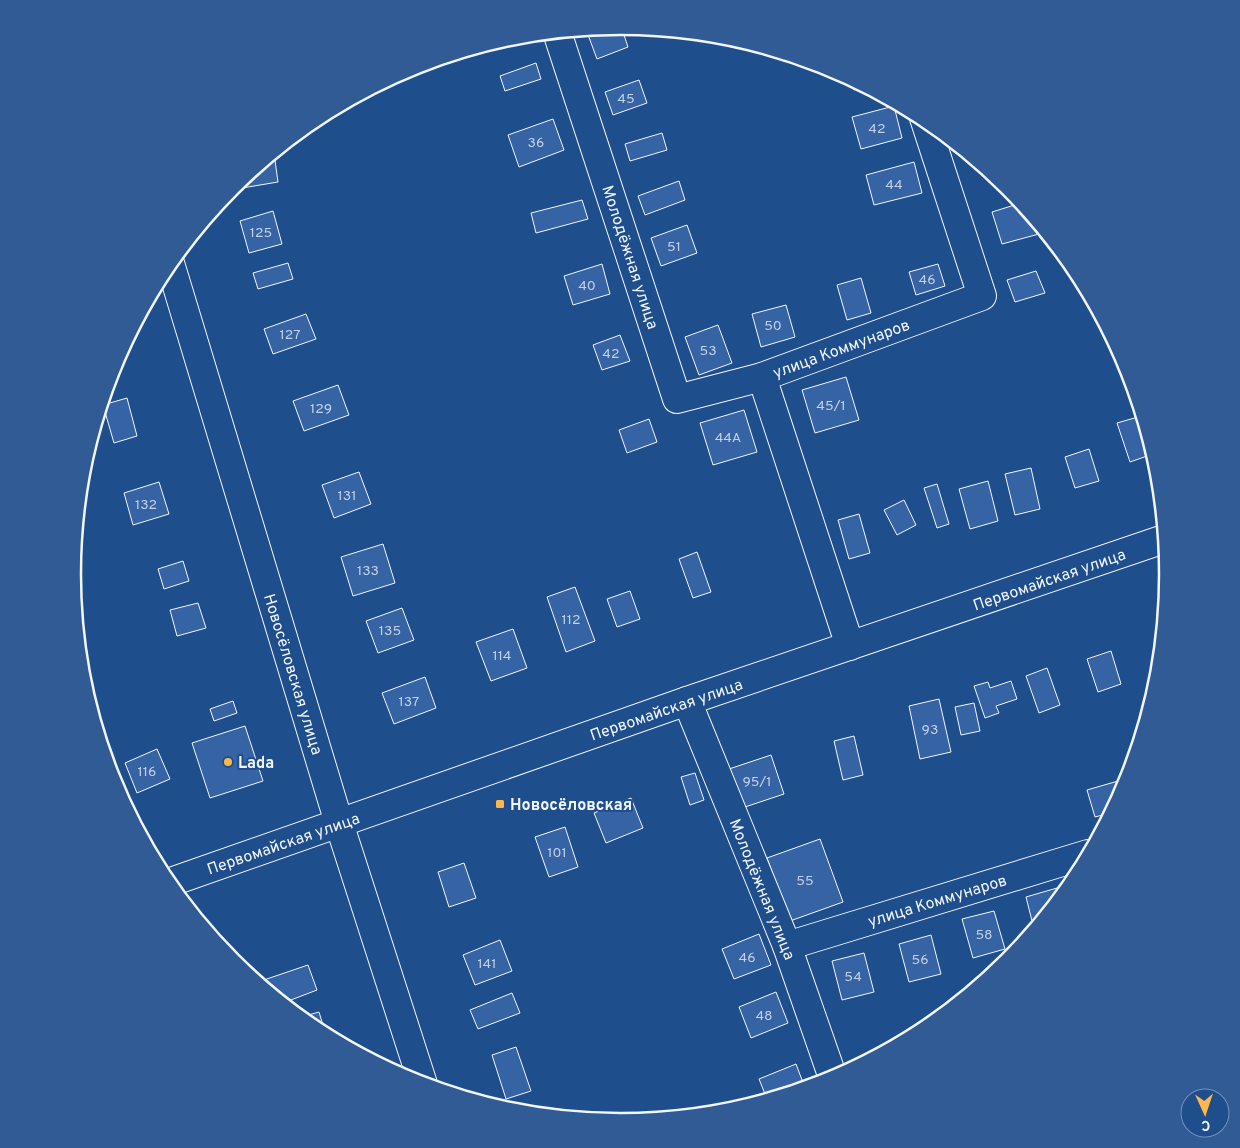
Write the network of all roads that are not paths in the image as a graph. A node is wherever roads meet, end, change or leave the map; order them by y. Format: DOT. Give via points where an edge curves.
graph roads {
  1 [pos="559,39"];
  2 [pos="929,133"];
  3 [pos="173,274"];
  4 [pos="762,377"];
  5 [pos="1158,542"];
  6 [pos="850,646"];
  7 [pos="686,701"];
  8 [pos="339,823"];
  9 [pos="1079,857"];
  10 [pos="177,880"];
  11 [pos="787,946"];
  12 [pos="830,1070"];
  13 [pos="420,1074"];
  1 -- 4 [label="street, Молодёжная улица" via="677,399"];
  2 -- 4 [label="street, улица Коммунаров" via="982,296"];
  3 -- 8 [label="street, Новосёловская улица"];
  4 -- 6 [label="street, улица Коммунаров"];
  5 -- 6 [label="street, Первомайская улица"];
  6 -- 7 [label="street, Первомайская улица"];
  7 -- 8 [label="street, Первомайская улица"];
  7 -- 11 [label="street, Молодёжная улица"];
  8 -- 10 [label="street, Первомайская улица"];
  8 -- 13 [label="street, Новосёловская улица"];
  9 -- 11 [label="street, улица Коммунаров"];
  11 -- 12 [label="street, Молодёжная улица"];
}
